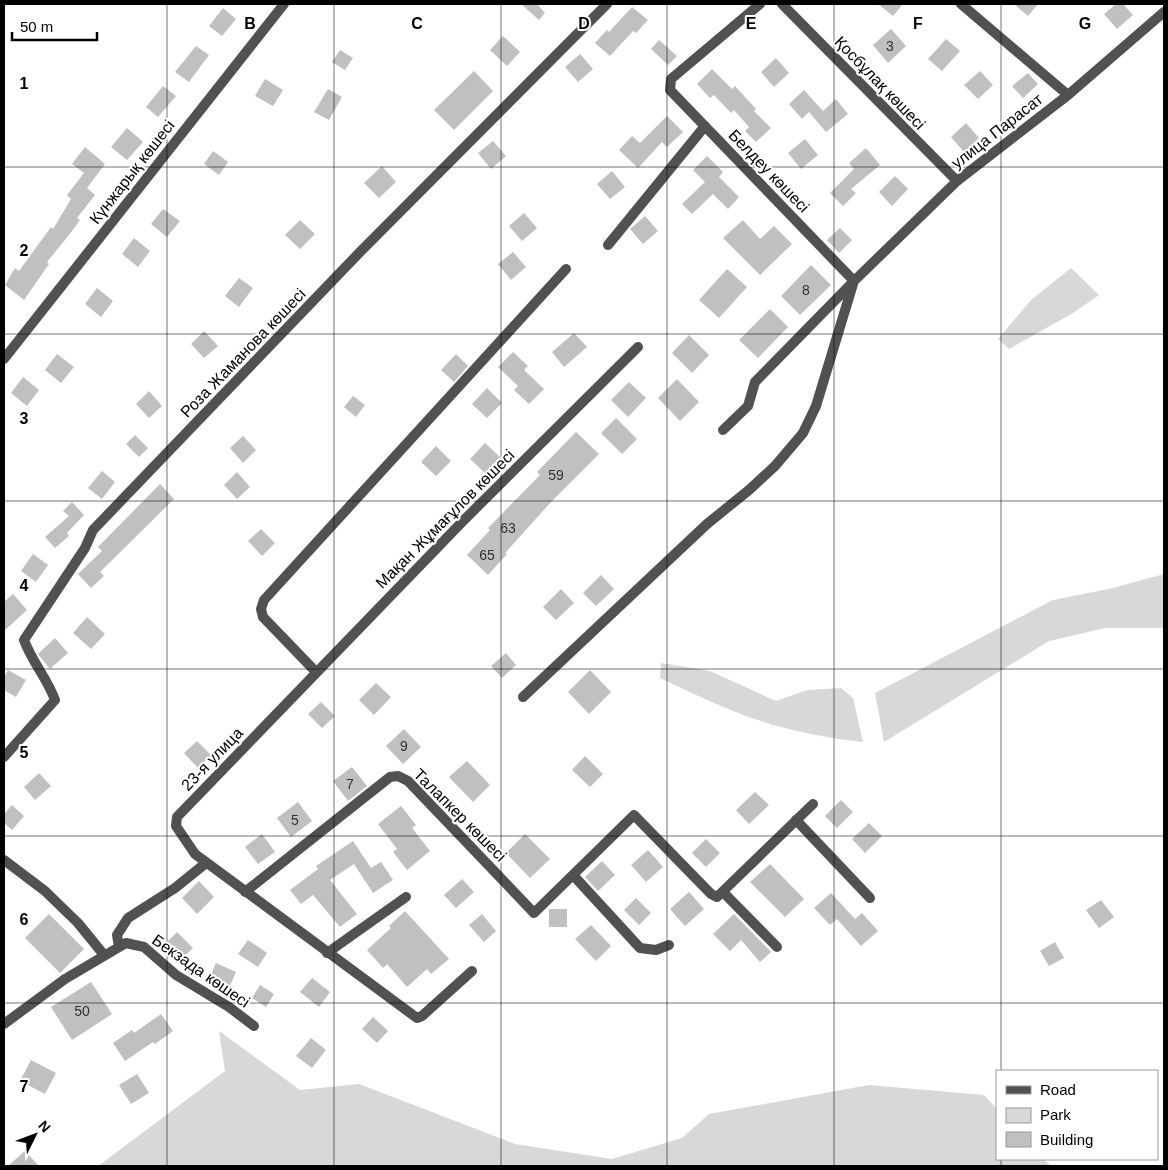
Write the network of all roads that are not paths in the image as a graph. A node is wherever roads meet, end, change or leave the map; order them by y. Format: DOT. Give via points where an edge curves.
graph roads {
  1 [pos="284,4"];
  2 [pos="607,4"];
  3 [pos="760,4"];
  4 [pos="782,4"];
  5 [pos="961,4"];
  6 [pos="1164,12"];
  7 [pos="1068,96"];
  8 [pos="705,126"];
  9 [pos="957,181"];
  10 [pos="608,245"];
  11 [pos="566,269"];
  12 [pos="854,281"];
  13 [pos="638,347"];
  14 [pos="4,359"];
  15 [pos="723,430"];
  16 [pos="316,672"];
  17 [pos="523,697"];
  18 [pos="275,715"];
  19 [pos="4,756"];
  20 [pos="812,804"];
  21 [pos="796,820"];
  22 [pos="4,860"];
  23 [pos="206,863"];
  24 [pos="573,876"];
  25 [pos="244,892"];
  26 [pos="723,892"];
  27 [pos="406,897"];
  28 [pos="870,898"];
  29 [pos="669,945"];
  30 [pos="119,947"];
  31 [pos="777,948"];
  32 [pos="327,953"];
  33 [pos="104,955"];
  34 [pos="472,971"];
  35 [pos="4,1024"];
  36 [pos="254,1026"];
  1 -- 14 [label="street, Күнжарық көшесі"];
  2 -- 19 [label="street, Роза Жаманова көшесі" via="359,253 94,530 24,640 50,686 54,700"];
  3 -- 8 [label="street, Белдеу көшесі" via="671,79 670,90"];
  4 -- 9 [label="street, Қосбұлақ көшесі"];
  5 -- 7 [label="street"];
  6 -- 7 [label="street, улица Парасат"];
  7 -- 9 [label="street, улица Парасат"];
  8 -- 10 [label="street"];
  8 -- 12 [label="street, Белдеу көшесі"];
  9 -- 12 [label="street, улица Парасат"];
  11 -- 16 [label="street" via="264,600 263,617"];
  12 -- 15 [label="street, улица Парасат" via="755,382 748,406"];
  12 -- 17 [label="street" via="816,406 802,433 775,466 707,524"];
  13 -- 16 [label="street, Мақан Жұмағұлов көшесі"];
  16 -- 18 [label="street, Мақан Жұмағұлов көшесі"];
  18 -- 23 [label="street, 23-я улица" via="177,817 180,835"];
  20 -- 21 [label="street"];
  21 -- 26 [label="street"];
  21 -- 28 [label="street"];
  22 -- 33 [label="street" via="78,922"];
  23 -- 25 [label="street"];
  23 -- 30 [label="street" via="175,888 128,918 117,935"];
  24 -- 25 [label="street, Талапкер көшесі" via="534,913 408,781 398,776 390,777"];
  24 -- 26 [label="street, Талапкер көшесі" via="634,814 710,894 717,898"];
  24 -- 29 [label="street" via="640,948 656,950"];
  25 -- 32 [label="street"];
  26 -- 31 [label="street"];
  27 -- 32 [label="street"];
  30 -- 33 [label="street, Бекзада көшесі"];
  30 -- 36 [label="street, Бекзада көшесі" via="126,943 144,947 176,975"];
  32 -- 34 [label="street" via="416,1018"];
  33 -- 35 [label="street, Бекзада көшесі"];
}
